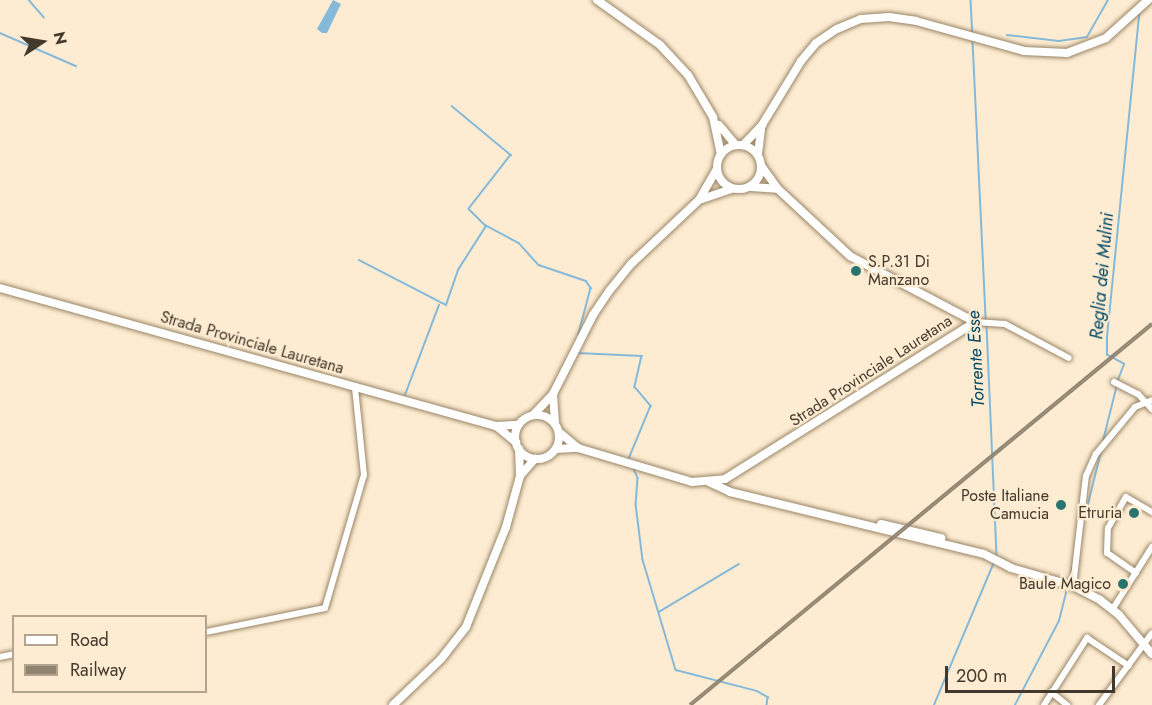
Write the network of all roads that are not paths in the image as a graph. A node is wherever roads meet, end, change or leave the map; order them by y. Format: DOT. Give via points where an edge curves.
graph roads {
  1 [pos="597,0"];
  2 [pos="1148,0"];
  3 [pos="713,117"];
  4 [pos="762,126"];
  5 [pos="740,145"];
  6 [pos="721,154"];
  7 [pos="758,154"];
  8 [pos="762,167"];
  9 [pos="717,169"];
  10 [pos="751,187"];
  11 [pos="731,189"];
  12 [pos="778,189"];
  13 [pos="699,200"];
  14 [pos="0,288"];
  15 [pos="977,322"];
  16 [pos="1069,358"];
  17 [pos="1114,382"];
  18 [pos="355,388"];
  19 [pos="553,394"];
  20 [pos="1152,400"];
  21 [pos="1144,402"];
  22 [pos="1152,409"];
  23 [pos="532,415"];
  24 [pos="555,423"];
  25 [pos="518,425"];
  26 [pos="496,426"];
  27 [pos="559,432"];
  28 [pos="517,445"];
  29 [pos="578,448"];
  30 [pos="556,449"];
  31 [pos="535,459"];
  32 [pos="520,476"];
  33 [pos="725,479"];
  34 [pos="709,482"];
  35 [pos="730,492"];
  36 [pos="1152,512"];
  37 [pos="1152,548"];
  38 [pos="1136,573"];
  39 [pos="1073,586"];
  40 [pos="1112,610"];
  41 [pos="207,632"];
  42 [pos="1152,633"];
  43 [pos="1143,643"];
  44 [pos="1152,654"];
  45 [pos="1129,666"];
  46 [pos="1051,692"];
  47 [pos="393,705"];
  48 [pos="1044,705"];
  49 [pos="1067,705"];
  50 [pos="1099,705"];
  1 -- 3 [label="main road" via="660,45 688,75"];
  2 -- 4 [label="main road" via="1111,34 1080,50 1039,53 935,24 889,17 861,19 837,29 801,61"];
  3 -- 5 [label="main road"];
  3 -- 6 [label="main road"];
  4 -- 5 [label="main road"];
  4 -- 7 [label="main road"];
  5 -- 6 [label="main road"];
  5 -- 7 [label="main road"];
  6 -- 9 [label="main road"];
  7 -- 8 [label="main road"];
  8 -- 10 [label="main road"];
  8 -- 12 [label="main road"];
  9 -- 11 [label="main road" via="720,179"];
  9 -- 13 [label="main road"];
  10 -- 11 [label="main road"];
  10 -- 12 [label="main road"];
  11 -- 13 [label="main road"];
  12 -- 15 [label="main road" via="850,256"];
  13 -- 19 [label="main road" via="631,264 610,290"];
  14 -- 18 [label="main road, Strada Provinciale Lauretana"];
  15 -- 16 [label="street, Strada Provinciale Lauretana" via="997,322"];
  15 -- 33 [label="main road, Strada Provinciale Lauretana"];
  17 -- 21 [label="street" via="1138,394"];
  18 -- 26 [label="main road, Strada Provinciale Lauretana"];
  18 -- 41 [label="street" via="363,475 325,608"];
  19 -- 23 [label="main road"];
  19 -- 24 [label="main road"];
  20 -- 21 [label="street"];
  21 -- 22 [label="street"];
  21 -- 39 [label="street" via="1135,407 1096,454 1086,476"];
  23 -- 24 [label="main road" via="545,416"];
  23 -- 25 [label="main road"];
  24 -- 27 [label="main road, Strada Provinciale Lauretana"];
  25 -- 26 [label="main road, Strada Provinciale Lauretana"];
  25 -- 28 [label="main road"];
  26 -- 28 [label="main road, Strada Provinciale Lauretana"];
  27 -- 29 [label="main road, Strada Provinciale Lauretana"];
  27 -- 30 [label="main road"];
  28 -- 31 [label="main road, Strada Provinciale Lauretana"];
  28 -- 32 [label="main road"];
  29 -- 30 [label="main road, Strada Provinciale Lauretana"];
  29 -- 34 [label="main road, Strada Provinciale Lauretana" via="692,482"];
  30 -- 31 [label="main road, Strada Provinciale Lauretana" via="549,456"];
  31 -- 32 [label="main road"];
  32 -- 47 [label="main road" via="506,527 466,627 441,659"];
  33 -- 34 [label="main road, Strada Provinciale Lauretana"];
  33 -- 35 [label="main road"];
  34 -- 35 [label="main road, Strada Provinciale Lauretana"];
  35 -- 39 [label="main road, Strada Provinciale Lauretana" via="840,519 920,532 984,554 1011,568"];
  36 -- 38 [label="street" via="1126,497 1108,528 1107,553"];
  37 -- 38 [label="street"];
  38 -- 40 [label="street"];
  39 -- 40 [label="main road, Strada Provinciale Lauretana"];
  40 -- 43 [label="main road, Strada Provinciale Lauretana"];
  42 -- 43 [label="street"];
  43 -- 44 [label="main road, Strada Provinciale Lauretana"];
  43 -- 45 [label="street"];
  45 -- 46 [label="street" via="1087,638"];
  45 -- 50 [label="street"];
  46 -- 48 [label="street"];
  46 -- 49 [label="street"];
}
